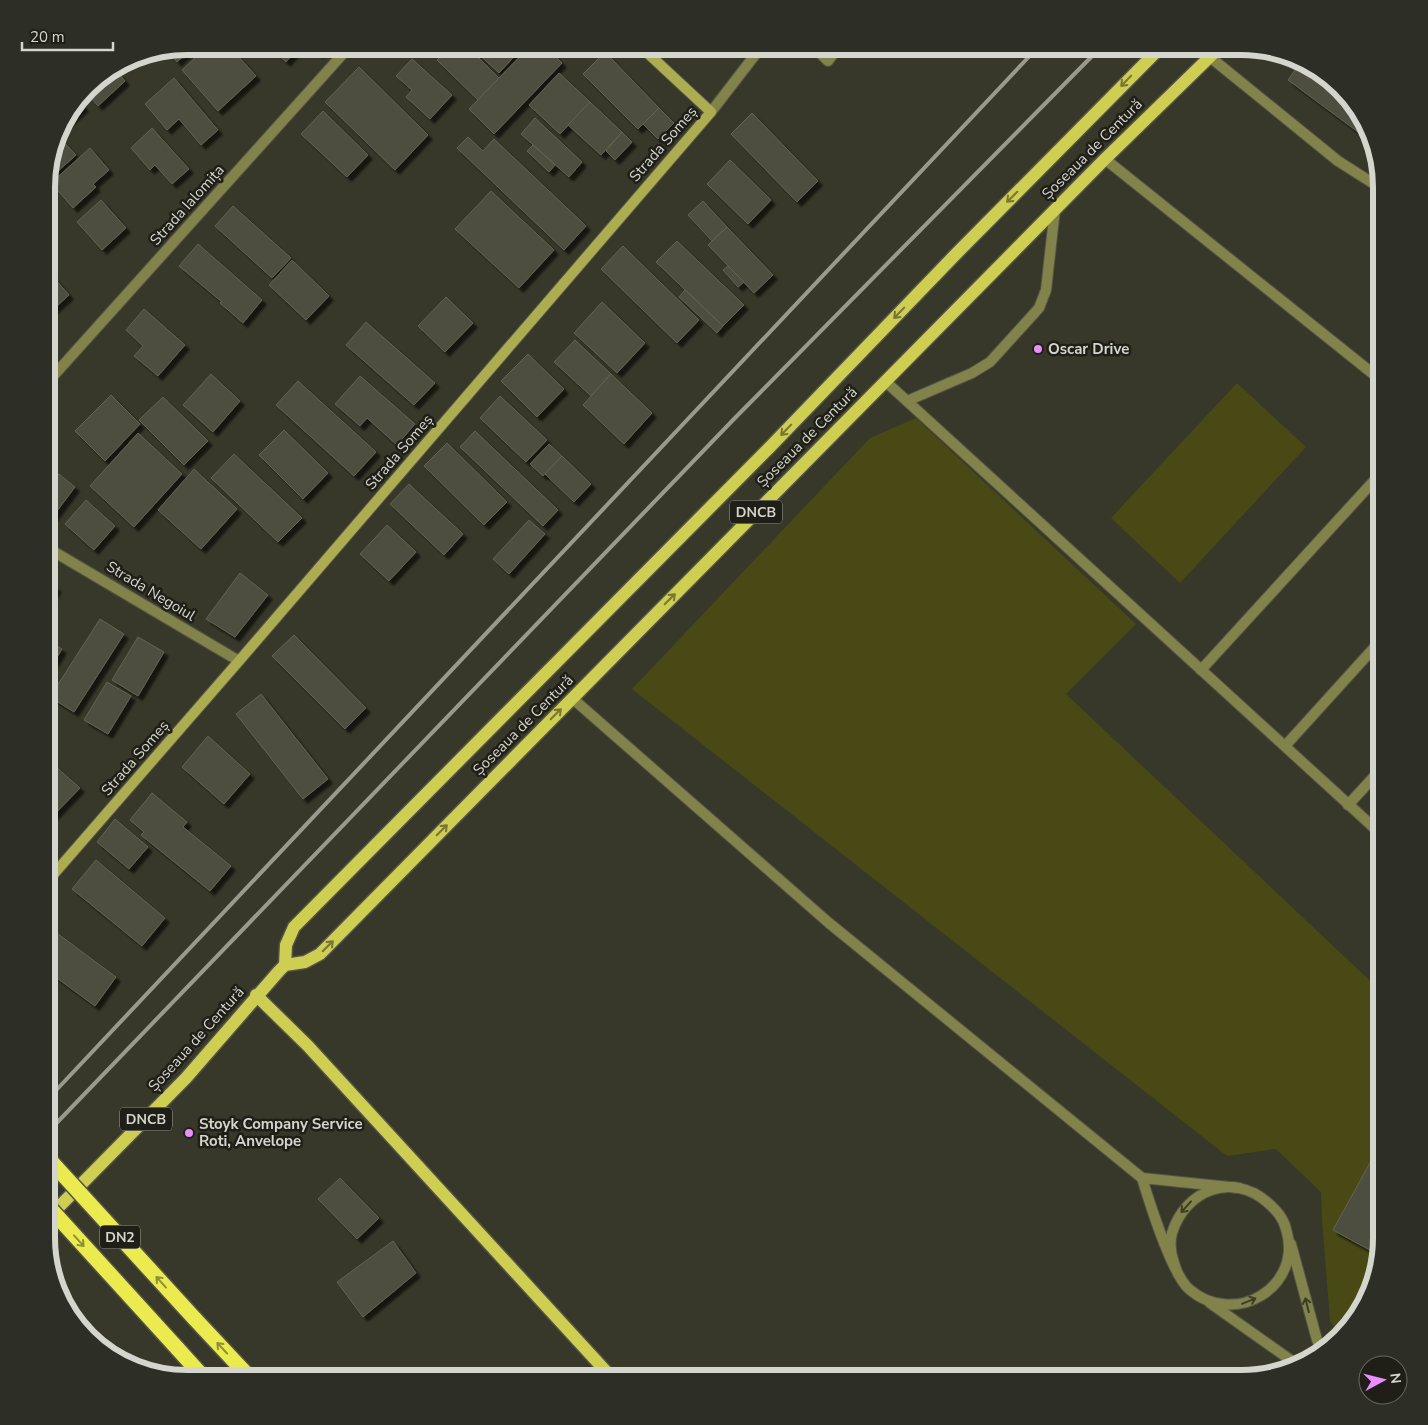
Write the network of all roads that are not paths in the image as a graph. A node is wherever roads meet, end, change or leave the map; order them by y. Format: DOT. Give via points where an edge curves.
graph roads {
  1 [pos="342,55"];
  2 [pos="650,55"];
  3 [pos="755,55"];
  4 [pos="823,55"];
  5 [pos="832,55"];
  6 [pos="1151,55"];
  7 [pos="1210,57"];
  8 [pos="711,112"];
  9 [pos="1105,159"];
  10 [pos="1373,183"];
  11 [pos="1055,208"];
  12 [pos="55,373"];
  13 [pos="1373,374"];
  14 [pos="885,381"];
  15 [pos="907,401"];
  16 [pos="1373,482"];
  17 [pos="55,552"];
  18 [pos="1373,649"];
  19 [pos="239,661"];
  20 [pos="1201,670"];
  21 [pos="572,698"];
  22 [pos="1285,746"];
  23 [pos="1373,778"];
  24 [pos="1348,804"];
  25 [pos="1373,827"];
  26 [pos="55,873"];
  27 [pos="285,965"];
  28 [pos="256,995"];
  29 [pos="55,1166"];
  30 [pos="1142,1178"];
  31 [pos="1239,1188"];
  32 [pos="55,1211"];
  33 [pos="55,1214"];
  34 [pos="1287,1231"];
  35 [pos="1178,1274"];
  36 [pos="1207,1301"];
  37 [pos="1319,1344"];
  38 [pos="1291,1360"];
  39 [pos="197,1370"];
  40 [pos="242,1370"];
  41 [pos="605,1370"];
  1 -- 12 [label="street, Strada Ialomița"];
  2 -- 8 [label="street, Strada Someș"];
  3 -- 8 [label="street"];
  4 -- 5 [label="street" via="828,60"];
  6 -- 27 [label="main road, Șoseaua de Centură / DNCB, one-way" via="763,454 294,927 286,945"];
  7 -- 9 [label="main road, Șoseaua de Centură / DNCB"];
  7 -- 10 [label="street" via="1338,162"];
  8 -- 19 [label="street, Strada Someș"];
  9 -- 11 [label="main road, Șoseaua de Centură / DNCB"];
  9 -- 13 [label="street"];
  11 -- 14 [label="main road, Șoseaua de Centură / DNCB"];
  11 -- 15 [label="street" via="1046,290 1039,308 990,362"];
  14 -- 15 [label="street"];
  21 -- 14 [label="main road, Șoseaua de Centură / DNCB, one-way"];
  15 -- 20 [label="street"];
  16 -- 20 [label="street"];
  17 -- 19 [label="street, Strada Negoiul"];
  18 -- 22 [label="street"];
  19 -- 26 [label="street, Strada Someș"];
  20 -- 22 [label="street"];
  27 -- 21 [label="main road, Șoseaua de Centură / DNCB, one-way" via="305,962 320,954"];
  21 -- 30 [label="street" via="829,923"];
  22 -- 24 [label="street"];
  23 -- 24 [label="street"];
  24 -- 25 [label="street"];
  27 -- 28 [label="main road, Șoseaua de Centură / DNCB"];
  28 -- 32 [label="main road, Șoseaua de Centură / DNCB" via="186,1078"];
  28 -- 41 [label="main road" via="308,1046"];
  40 -- 29 [label="highway, DN2, one-way, bridge"];
  30 -- 31 [label="street"];
  30 -- 35 [label="street"];
  31 -- 34 [label="street" via="1257,1194 1277,1211"];
  31 -- 35 [label="street, one-way" via="1205,1192 1182,1211 1172,1235 1171,1256"];
  33 -- 39 [label="highway, DN2, one-way, bridge"];
  36 -- 34 [label="street, one-way" via="1238,1305 1252,1301 1276,1284 1286,1266"];
  37 -- 34 [label="street, one-way"];
  35 -- 36 [label="street" via="1187,1288"];
  36 -- 38 [label="street"];
}
